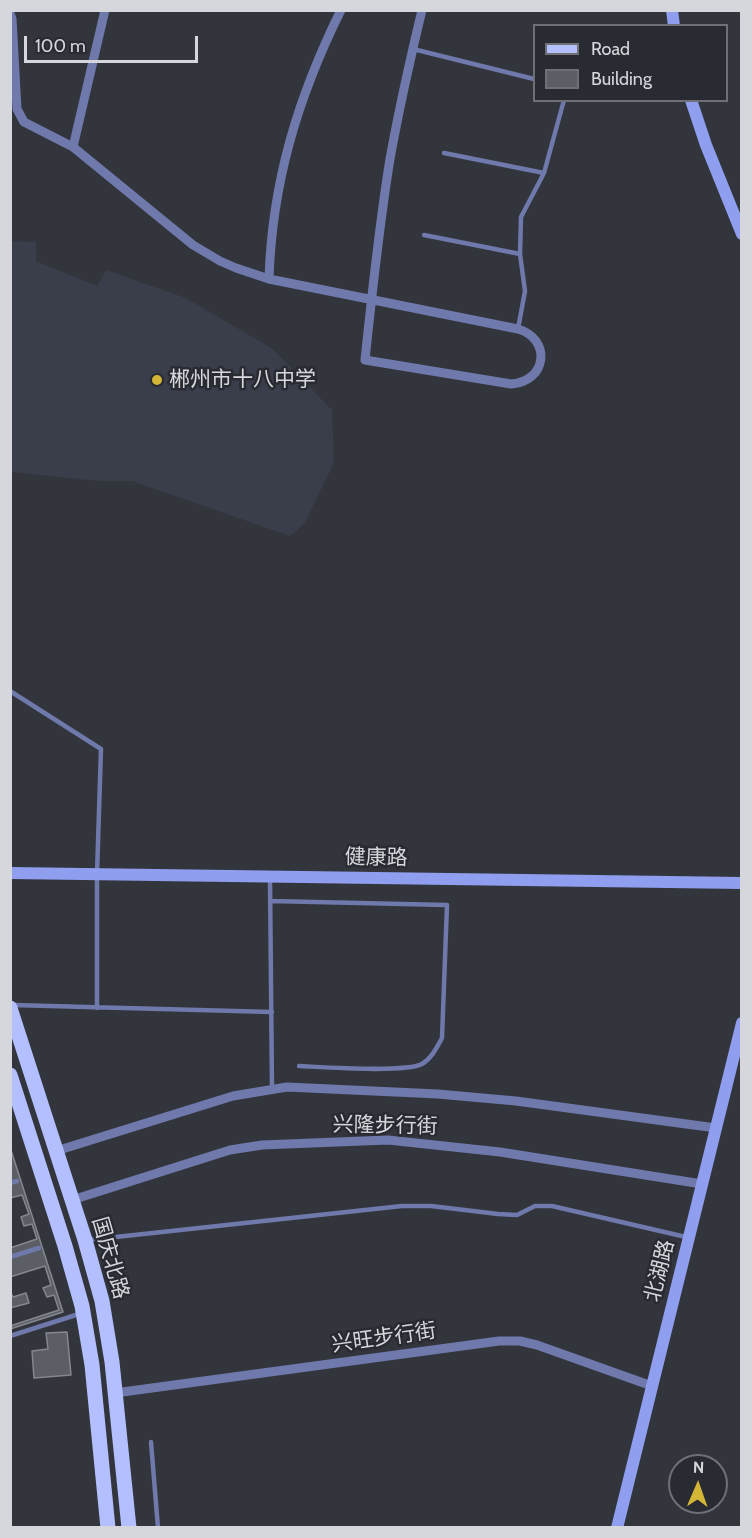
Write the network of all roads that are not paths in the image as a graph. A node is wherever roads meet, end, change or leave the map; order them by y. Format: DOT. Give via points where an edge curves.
graph roads {
  1 [pos="105,10"];
  2 [pos="341,10"];
  3 [pos="422,10"];
  4 [pos="10,13"];
  5 [pos="413,49"];
  6 [pos="533,79"];
  7 [pos="563,102"];
  8 [pos="692,102"];
  9 [pos="73,147"];
  10 [pos="444,153"];
  11 [pos="544,173"];
  12 [pos="741,234"];
  13 [pos="424,235"];
  14 [pos="520,254"];
  15 [pos="269,279"];
  16 [pos="371,299"];
  17 [pos="518,329"];
  18 [pos="10,691"];
  19 [pos="10,873"];
  20 [pos="97,874"];
  21 [pos="270,876"];
  22 [pos="741,883"];
  23 [pos="271,901"];
  24 [pos="10,1007"];
  25 [pos="97,1008"];
  26 [pos="272,1012"];
  27 [pos="741,1023"];
  28 [pos="299,1066"];
  29 [pos="10,1075"];
  30 [pos="272,1090"];
  31 [pos="15,1102"];
  32 [pos="716,1128"];
  33 [pos="56,1151"];
  34 [pos="17,1181"];
  35 [pos="10,1183"];
  36 [pos="702,1184"];
  37 [pos="72,1200"];
  38 [pos="689,1238"];
  39 [pos="85,1240"];
  40 [pos="39,1248"];
  41 [pos="10,1257"];
  42 [pos="83,1313"];
  43 [pos="10,1336"];
  44 [pos="652,1386"];
  45 [pos="115,1393"];
  46 [pos="151,1442"];
  47 [pos="108,1527"];
  48 [pos="129,1527"];
  49 [pos="158,1527"];
  50 [pos="617,1527"];
  1 -- 9 [label="street"];
  2 -- 15 [label="street" via="309,81 284,159 273,220"];
  3 -- 5 [label="street"];
  4 -- 9 [label="street" via="19,114 28,124"];
  5 -- 6 [label="lane"];
  5 -- 16 [label="street" via="390,158"];
  7 -- 11 [label="lane"];
  8 -- 12 [label="street"];
  9 -- 15 [label="street" via="193,245 220,261"];
  10 -- 11 [label="lane"];
  11 -- 14 [label="lane" via="521,217"];
  13 -- 14 [label="lane"];
  14 -- 17 [label="lane" via="525,291"];
  15 -- 16 [label="street"];
  16 -- 17 [label="street"];
  16 -- 17 [label="street" via="365,360 518,384 534,375 541,358 537,342"];
  18 -- 20 [label="lane" via="101,749"];
  19 -- 20 [label="street, 健康路"];
  20 -- 21 [label="street, 健康路"];
  20 -- 25 [label="lane"];
  21 -- 22 [label="street, 健康路"];
  21 -- 23 [label="lane"];
  23 -- 26 [label="lane"];
  23 -- 28 [label="lane" via="447,905 442,1038 433,1054 421,1064 400,1069"];
  24 -- 25 [label="lane"];
  24 -- 33 [label="main road, 国庆北路"];
  25 -- 26 [label="lane"];
  26 -- 30 [label="lane"];
  27 -- 32 [label="street, 北湖路"];
  29 -- 31 [label="main road, 国庆北路"];
  30 -- 32 [label="street" via="438,1094"];
  30 -- 33 [label="street" via="232,1096"];
  31 -- 42 [label="main road, 国庆北路"];
  32 -- 36 [label="street, 北湖路"];
  33 -- 37 [label="main road, 国庆北路"];
  34 -- 35 [label="lane"];
  36 -- 37 [label="street, 兴隆步行街" via="500,1152 388,1140 230,1150"];
  36 -- 38 [label="street, 北湖路"];
  37 -- 39 [label="main road, 国庆北路"];
  38 -- 39 [label="lane" via="552,1206 535,1206 517,1215 498,1215 402,1206"];
  38 -- 44 [label="street, 北湖路"];
  39 -- 45 [label="main road, 国庆北路" via="102,1301"];
  40 -- 41 [label="lane"];
  42 -- 43 [label="lane"];
  42 -- 47 [label="main road, 国庆北路"];
  44 -- 45 [label="street, 兴旺步行街" via="537,1345 499,1341"];
  44 -- 50 [label="street, 北湖路"];
  45 -- 48 [label="main road, 国庆北路"];
  46 -- 49 [label="lane"];
}
